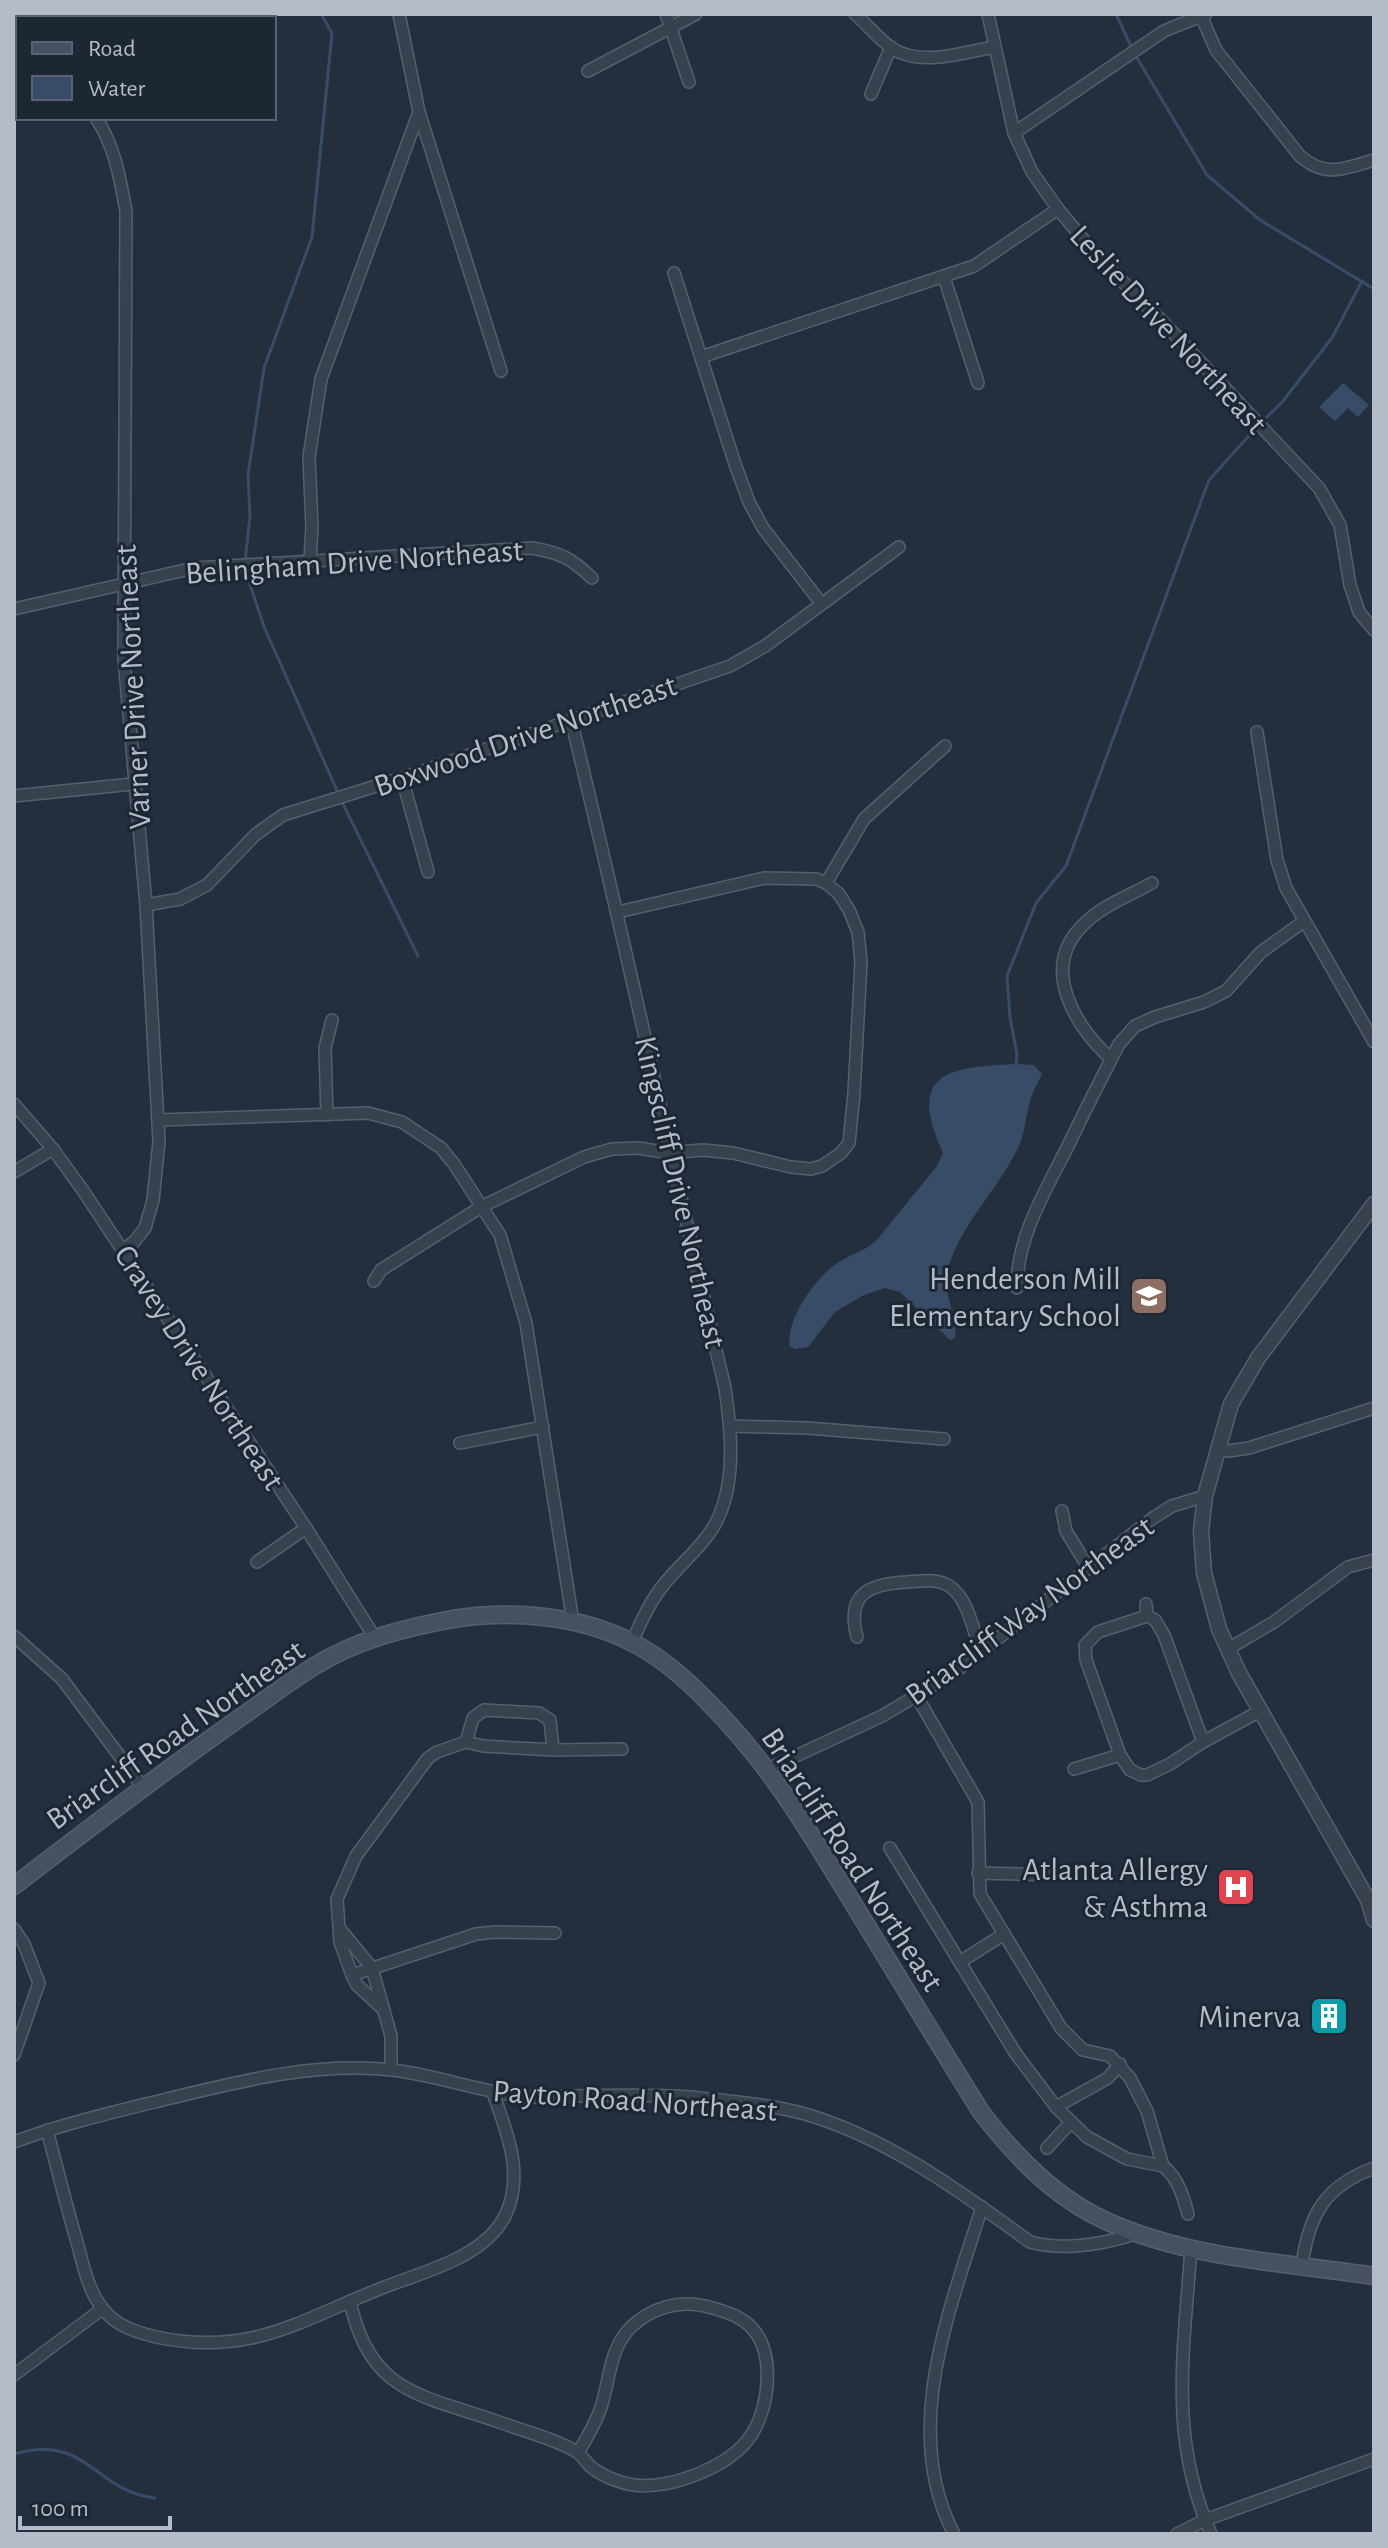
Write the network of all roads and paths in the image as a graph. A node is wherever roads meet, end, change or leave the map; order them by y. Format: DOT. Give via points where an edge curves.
graph roads {
  1 [pos="399,14"];
  2 [pos="666,14"];
  3 [pos="696,14"];
  4 [pos="855,14"];
  5 [pos="988,14"];
  6 [pos="1203,15"];
  7 [pos="671,29"];
  8 [pos="891,47"];
  9 [pos="995,47"];
  10 [pos="588,71"];
  11 [pos="689,82"];
  12 [pos="871,94"];
  13 [pos="419,112"];
  14 [pos="97,120"];
  15 [pos="1014,133"];
  16 [pos="1374,160"];
  17 [pos="1058,209"];
  18 [pos="674,273"];
  19 [pos="944,277"];
  20 [pos="701,357"];
  21 [pos="501,371"];
  22 [pos="978,383"];
  23 [pos="899,547"];
  24 [pos="310,560"];
  25 [pos="592,578"];
  26 [pos="125,585"];
  27 [pos="821,603"];
  28 [pos="14,609"];
  29 [pos="1374,630"];
  30 [pos="571,720"];
  31 [pos="1257,732"];
  32 [pos="945,746"];
  33 [pos="402,778"];
  34 [pos="133,784"];
  35 [pos="14,796"];
  36 [pos="428,872"];
  37 [pos="826,883"];
  38 [pos="1152,883"];
  39 [pos="146,905"];
  40 [pos="618,912"];
  41 [pos="1303,922"];
  42 [pos="332,1020"];
  43 [pos="1374,1042"];
  44 [pos="1111,1059"];
  45 [pos="14,1104"];
  46 [pos="327,1115"];
  47 [pos="159,1120"];
  48 [pos="53,1149"];
  49 [pos="669,1153"];
  50 [pos="14,1172"];
  51 [pos="1374,1204"];
  52 [pos="481,1207"];
  53 [pos="123,1250"];
  54 [pos="374,1281"];
  55 [pos="1017,1288"];
  56 [pos="1374,1408"];
  57 [pos="730,1426"];
  58 [pos="543,1427"];
  59 [pos="944,1439"];
  60 [pos="460,1443"];
  61 [pos="1219,1449"];
  62 [pos="1205,1496"];
  63 [pos="1062,1511"];
  64 [pos="306,1528"];
  65 [pos="257,1562"];
  66 [pos="1373,1562"];
  67 [pos="1088,1567"];
  68 [pos="573,1622"];
  69 [pos="14,1636"];
  70 [pos="857,1637"];
  71 [pos="375,1638"];
  72 [pos="632,1642"];
  73 [pos="1228,1649"];
  74 [pos="981,1653"];
  75 [pos="917,1697"];
  76 [pos="1260,1711"];
  77 [pos="466,1742"];
  78 [pos="1203,1742"];
  79 [pos="622,1749"];
  80 [pos="553,1750"];
  81 [pos="1120,1755"];
  82 [pos="768,1769"];
  83 [pos="1074,1769"];
  84 [pos="142,1786"];
  85 [pos="890,1848"];
  86 [pos="978,1873"];
  87 [pos="1055,1875"];
  88 [pos="14,1886"];
  89 [pos="1372,1901"];
  90 [pos="1374,1920"];
  91 [pos="339,1927"];
  92 [pos="14,1929"];
  93 [pos="555,1933"];
  94 [pos="1004,1934"];
  95 [pos="960,1962"];
  96 [pos="372,1968"];
  97 [pos="352,1975"];
  98 [pos="384,2010"];
  99 [pos="14,2055"];
  100 [pos="1120,2064"];
  101 [pos="391,2070"];
  102 [pos="493,2093"];
  103 [pos="1056,2107"];
  104 [pos="1070,2123"];
  105 [pos="47,2130"];
  106 [pos="14,2142"];
  107 [pos="1047,2148"];
  108 [pos="1163,2166"];
  109 [pos="1374,2168"];
  110 [pos="982,2207"];
  111 [pos="1188,2214"];
  112 [pos="1135,2233"];
  113 [pos="1191,2248"];
  114 [pos="1302,2265"];
  115 [pos="1374,2276"];
  116 [pos="350,2301"];
  117 [pos="102,2309"];
  118 [pos="14,2375"];
  119 [pos="578,2453"];
  120 [pos="1374,2459"];
  121 [pos="1205,2520"];
  122 [pos="954,2534"];
  123 [pos="1177,2534"];
  124 [pos="1211,2534"];
  1 -- 13 [label="street"];
  2 -- 7 [label="street"];
  3 -- 7 [label="street"];
  4 -- 8 [label="street"];
  5 -- 9 [label="street, Leslie Drive Northeast"];
  6 -- 15 [label="street" via="1164,31"];
  6 -- 16 [label="street" via="1216,50 1300,156 1322,170"];
  7 -- 10 [label="street"];
  7 -- 11 [label="street"];
  8 -- 9 [label="street" via="932,57"];
  8 -- 12 [label="street"];
  9 -- 15 [label="street, Leslie Drive Northeast"];
  13 -- 21 [label="street"];
  13 -- 24 [label="street" via="321,379 309,457"];
  14 -- 26 [label="street, Varner Drive Northeast" via="118,167 126,223"];
  15 -- 17 [label="street, Leslie Drive Northeast"];
  17 -- 19 [label="street" via="990,257"];
  17 -- 29 [label="street, Leslie Drive Northeast" via="1319,488 1340,525 1359,612"];
  18 -- 20 [label="street"];
  19 -- 20 [label="street"];
  19 -- 22 [label="street"];
  20 -- 27 [label="street" via="749,502"];
  23 -- 27 [label="street, Boxwood Drive Northeast"];
  24 -- 25 [label="street, Belingham Drive Northeast" via="532,548 573,560"];
  24 -- 26 [label="street, Belingham Drive Northeast" via="194,568"];
  26 -- 28 [label="street, Belingham Drive Northeast"];
  26 -- 34 [label="street, Varner Drive Northeast"];
  27 -- 30 [label="street, Boxwood Drive Northeast" via="730,666"];
  30 -- 33 [label="street, Boxwood Drive Northeast"];
  30 -- 40 [label="street, Kingscliff Drive Northeast"];
  31 -- 41 [label="street" via="1277,860"];
  32 -- 37 [label="street" via="864,819"];
  33 -- 36 [label="street"];
  33 -- 39 [label="street, Boxwood Drive Northeast" via="283,815 255,835 207,885 180,899"];
  34 -- 35 [label="street"];
  34 -- 39 [label="street, Varner Drive Northeast"];
  37 -- 40 [label="street" via="764,878"];
  37 -- 49 [label="street" via="849,910 861,962 849,1143 811,1169 733,1153"];
  38 -- 44 [label="street" via="1084,923 1072,937 1066,957 1068,1004 1090,1040"];
  39 -- 47 [label="street, Varner Drive Northeast"];
  40 -- 49 [label="street, Kingscliff Drive Northeast"];
  41 -- 43 [label="street"];
  41 -- 44 [label="street" via="1261,952 1226,991 1135,1026"];
  42 -- 46 [label="street" via="325,1048"];
  44 -- 55 [label="street" via="1034,1218 1023,1245"];
  45 -- 48 [label="street, Cravey Drive Northeast"];
  46 -- 47 [label="street"];
  46 -- 52 [label="street" via="368,1113 402,1122 441,1148"];
  47 -- 53 [label="street, Varner Drive Northeast" via="153,1200 145,1228"];
  48 -- 50 [label="street"];
  48 -- 53 [label="street, Cravey Drive Northeast"];
  49 -- 52 [label="street" via="612,1149 584,1157"];
  49 -- 57 [label="street, Kingscliff Drive Northeast"];
  51 -- 61 [label="street" via="1258,1358 1231,1404"];
  52 -- 54 [label="street" via="381,1270"];
  52 -- 58 [label="street" via="500,1235 526,1323"];
  53 -- 64 [label="street, Cravey Drive Northeast"];
  56 -- 61 [label="street" via="1249,1448"];
  57 -- 59 [label="street"];
  57 -- 72 [label="street, Kingscliff Drive Northeast" via="728,1486 720,1516 662,1586"];
  58 -- 60 [label="street"];
  58 -- 68 [label="street"];
  61 -- 62 [label="street"];
  62 -- 67 [label="street, Briarcliff Way Northeast" via="1172,1506"];
  62 -- 73 [label="street" via="1204,1573"];
  63 -- 67 [label="street" via="1066,1531"];
  64 -- 65 [label="street"];
  64 -- 71 [label="street, Cravey Drive Northeast"];
  66 -- 73 [label="street" via="1332,1576 1274,1622"];
  67 -- 74 [label="street, Briarcliff Way Northeast"];
  68 -- 71 [label="main road, Briarcliff Road Northeast" via="473,1616"];
  68 -- 72 [label="main road, Briarcliff Road Northeast"];
  69 -- 84 [label="street" via="62,1679"];
  70 -- 74 [label="street" via="855,1610 867,1589 880,1583 929,1580 951,1583 961,1597"];
  71 -- 84 [label="main road, Briarcliff Road Northeast" via="314,1666"];
  72 -- 82 [label="main road, Briarcliff Road Northeast" via="695,1689"];
  73 -- 76 [label="street"];
  74 -- 75 [label="street, Briarcliff Way Northeast"];
  75 -- 82 [label="street, Briarcliff Way Northeast"];
  75 -- 86 [label="street" via="978,1802"];
  76 -- 78 [label="street"];
  76 -- 89 [label="street"];
  77 -- 80 [label="street"];
  77 -- 80 [label="street" via="473,1718 484,1710 539,1713 550,1720"];
  77 -- 91 [label="street" via="428,1758 356,1856 337,1899"];
  78 -- 81 [label="street" via="1147,1775 1130,1770"];
  78 -- 81 [label="street" via="1164,1635 1147,1610 1098,1632 1085,1645"];
  79 -- 80 [label="street"];
  81 -- 83 [label="street"];
  82 -- 112 [label="main road, Briarcliff Road Northeast" via="981,2112 1034,2172 1091,2213"];
  84 -- 88 [label="main road, Briarcliff Road Northeast"];
  85 -- 95 [label="street"];
  86 -- 87 [label="street"];
  86 -- 94 [label="street" via="980,1894"];
  89 -- 90 [label="street"];
  91 -- 96 [label="street"];
  91 -- 97 [label="street"];
  92 -- 99 [label="street" via="39,1983"];
  93 -- 96 [label="street" via="476,1934"];
  94 -- 95 [label="street"];
  94 -- 100 [label="street" via="1061,2028 1083,2050 1113,2051"];
  95 -- 103 [label="street" via="1027,2071"];
  96 -- 97 [label="street"];
  96 -- 98 [label="street"];
  97 -- 98 [label="street"];
  98 -- 101 [label="street"];
  100 -- 103 [label="street" via="1108,2078"];
  100 -- 108 [label="street" via="1147,2111"];
  101 -- 102 [label="street, Payton Road Northeast"];
  101 -- 105 [label="street, Payton Road Northeast" via="293,2071"];
  102 -- 110 [label="street, Payton Road Northeast" via="531,2098 691,2097 776,2108 847,2129"];
  102 -- 116 [label="street" via="515,2164 510,2202 498,2226 473,2249"];
  103 -- 104 [label="street"];
  104 -- 107 [label="street"];
  104 -- 108 [label="street" via="1127,2159"];
  105 -- 106 [label="street, Payton Road Northeast"];
  105 -- 117 [label="street" via="86,2274"];
  108 -- 111 [label="street" via="1180,2187"];
  109 -- 114 [label="street" via="1343,2182 1320,2204"];
  110 -- 112 [label="street, Payton Road Northeast" via="1030,2242 1043,2245 1113,2241"];
  110 -- 122 [label="street" via="950,2309 935,2378 929,2448 932,2476"];
  112 -- 113 [label="main road, Briarcliff Road Northeast"];
  113 -- 114 [label="main road, Briarcliff Road Northeast"];
  113 -- 121 [label="street" via="1182,2422"];
  114 -- 115 [label="main road, Briarcliff Road Northeast"];
  116 -- 117 [label="street" via="280,2332 208,2343 142,2334"];
  116 -- 119 [label="street" via="367,2348 397,2384"];
  117 -- 118 [label="street"];
  119 -- 119 [label="street" via="602,2406 621,2339 648,2314 698,2305 738,2317 759,2338 767,2371 761,2414 752,2434 722,2462 671,2482 634,2485 616,2481"];
  120 -- 121 [label="street"];
  121 -- 123 [label="street"];
  121 -- 124 [label="street"];
}
